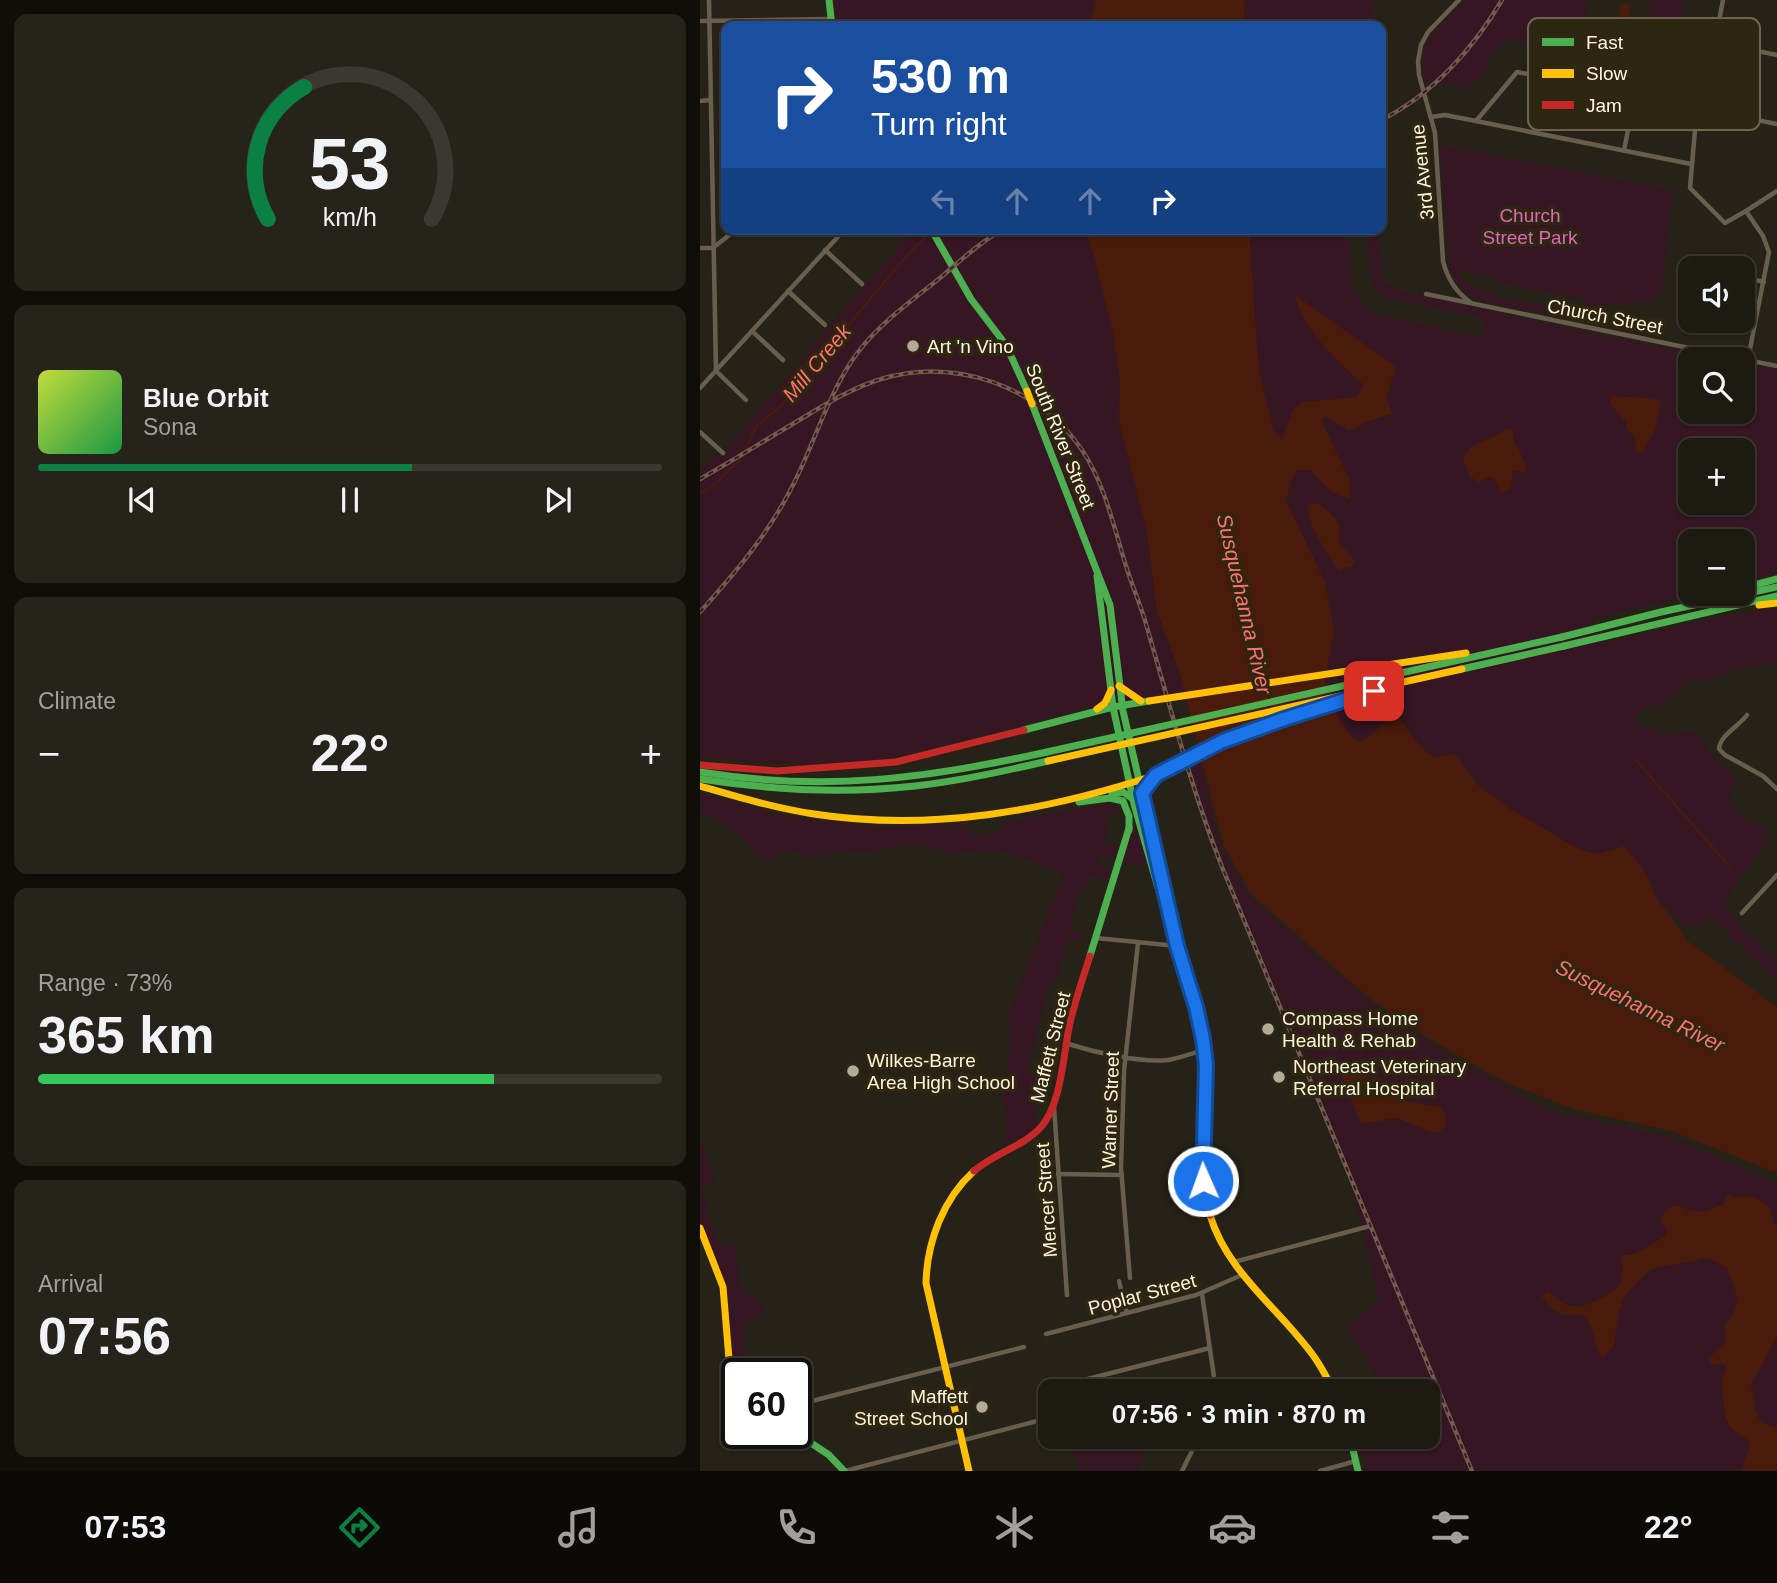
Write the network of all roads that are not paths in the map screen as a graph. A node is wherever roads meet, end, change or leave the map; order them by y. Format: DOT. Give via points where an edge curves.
graph roads {
  1 [pos="709,0"];
  2 [pos="828,0"];
  3 [pos="1459,0"];
  4 [pos="1723,0"];
  5 [pos="1720,18"];
  6 [pos="700,21"];
  7 [pos="709,21"];
  8 [pos="721,21"];
  9 [pos="831,21"];
  10 [pos="1528,74"];
  11 [pos="711,100"];
  12 [pos="700,101"];
  13 [pos="1431,117"];
  14 [pos="1476,121"];
  15 [pos="1628,130"];
  16 [pos="1695,130"];
  17 [pos="1624,150"];
  18 [pos="1691,164"];
  19 [pos="1777,191"];
  20 [pos="1746,211"];
  21 [pos="729,235"];
  22 [pos="839,235"];
  23 [pos="935,235"];
  24 [pos="700,248"];
  25 [pos="713,248"];
  26 [pos="825,250"];
  27 [pos="1755,280"];
  28 [pos="1763,282"];
  29 [pos="862,284"];
  30 [pos="788,291"];
  31 [pos="1426,294"];
  32 [pos="1474,304"];
  33 [pos="825,324"];
  34 [pos="752,331"];
  35 [pos="1688,347"];
  36 [pos="1750,347"];
  37 [pos="783,360"];
  38 [pos="1755,361"];
  39 [pos="1777,366"];
  40 [pos="716,371"];
  41 [pos="700,388"];
  42 [pos="746,400"];
  43 [pos="700,432"];
  44 [pos="723,453"];
  45 [pos="1777,579"];
  46 [pos="1755,585"];
  47 [pos="1777,587"];
  48 [pos="1777,596"];
  49 [pos="1777,603"];
  50 [pos="1681,606"];
  51 [pos="1661,612"];
  52 [pos="1562,637"];
  53 [pos="1564,646"];
  54 [pos="1396,684"];
  55 [pos="1115,688"];
  56 [pos="1147,701"];
  57 [pos="1118,706"];
  58 [pos="1094,712"];
  59 [pos="1747,716"];
  60 [pos="700,765"];
  61 [pos="700,772"];
  62 [pos="1156,775"];
  63 [pos="700,779"];
  64 [pos="1139,781"];
  65 [pos="1130,784"];
  66 [pos="700,786"];
  67 [pos="1777,789"];
  68 [pos="1142,793"];
  69 [pos="1085,796"];
  70 [pos="1135,804"];
  71 [pos="1052,805"];
  72 [pos="1129,830"];
  73 [pos="1776,878"];
  74 [pos="1742,913"];
  75 [pos="1171,919"];
  76 [pos="1096,938"];
  77 [pos="1138,943"];
  78 [pos="1177,946"];
  79 [pos="1065,1043"];
  80 [pos="1205,1050"];
  81 [pos="1125,1056"];
  82 [pos="1054,1104"];
  83 [pos="1058,1174"];
  84 [pos="1122,1175"];
  85 [pos="1370,1226"];
  86 [pos="700,1228"];
  87 [pos="1233,1262"];
  88 [pos="1242,1275"];
  89 [pos="1130,1278"];
  90 [pos="1119,1281"];
  91 [pos="1202,1294"];
  92 [pos="1067,1295"];
  93 [pos="1127,1313"];
  94 [pos="1046,1334"];
  95 [pos="1024,1347"];
  96 [pos="1210,1349"];
  97 [pos="729,1358"];
  98 [pos="945,1367"];
  99 [pos="1327,1378"];
  100 [pos="1088,1379"];
  101 [pos="1214,1379"];
  102 [pos="1324,1379"];
  103 [pos="812,1401"];
  104 [pos="1038,1421"];
  105 [pos="962,1441"];
  106 [pos="812,1444"];
  107 [pos="1193,1449"];
  108 [pos="1353,1449"];
  109 [pos="1356,1461"];
  110 [pos="844,1471"];
  111 [pos="969,1471"];
  112 [pos="1182,1471"];
  113 [pos="1320,1471"];
  114 [pos="1358,1471"];
  1 -- 7 [label="street"];
  2 -- 9 [label="main road"];
  3 -- 13 [label="street, 3rd Avenue" via="1428,32 1419,52 1419,75"];
  4 -- 5 [label="street"];
  6 -- 7 [label="street"];
  7 -- 8 [label="street"];
  7 -- 11 [label="street"];
  10 -- 14 [label="street" via="1517,72"];
  11 -- 12 [label="street"];
  11 -- 25 [label="street"];
  13 -- 14 [label="street"];
  13 -- 32 [label="street, 3rd Avenue" via="1443,261 1454,286"];
  14 -- 17 [label="street"];
  15 -- 17 [label="street"];
  16 -- 18 [label="street"];
  17 -- 18 [label="street"];
  18 -- 20 [label="street" via="1690,188 1725,223"];
  19 -- 20 [label="street"];
  20 -- 28 [label="street" via="1769,252"];
  21 -- 25 [label="street"];
  22 -- 26 [label="street"];
  23 -- 55 [label="main road, South River Street, bridge" via="971,299 1006,345 1027,391 1110,605"];
  24 -- 25 [label="street"];
  25 -- 40 [label="street"];
  26 -- 29 [label="street"];
  26 -- 30 [label="street"];
  27 -- 28 [label="street"];
  28 -- 36 [label="street"];
  30 -- 33 [label="street"];
  30 -- 34 [label="street"];
  31 -- 32 [label="street, Church Street"];
  32 -- 35 [label="street, Church Street"];
  34 -- 37 [label="street"];
  34 -- 40 [label="street"];
  38 -- 39 [label="street, Church Street"];
  40 -- 41 [label="street"];
  40 -- 42 [label="street"];
  43 -- 44 [label="street"];
  45 -- 46 [label="main road"];
  47 -- 51 [label="main road"];
  48 -- 53 [label="main road"];
  49 -- 53 [label="main road"];
  50 -- 51 [label="main road"];
  51 -- 52 [label="main road"];
  52 -- 56 [label="main road, bridge"];
  52 -- 61 [label="main road, bridge" via="918,778 796,782"];
  53 -- 54 [label="main road, bridge"];
  54 -- 62 [label="main road, bridge" via="1223,741"];
  54 -- 63 [label="main road, bridge" via="968,778 894,788 828,790 745,787"];
  55 -- 56 [label="main road"];
  55 -- 57 [label="main road, South River Street"];
  55 -- 58 [label="main road"];
  56 -- 57 [label="main road"];
  57 -- 58 [label="main road"];
  57 -- 64 [label="main road, South River Street"];
  57 -- 65 [label="main road, South River Street"];
  58 -- 60 [label="main road" via="896,762 777,771"];
  59 -- 67 [label="street" via="1722,739 1719,749"];
  62 -- 64 [label="main road"];
  62 -- 68 [label="main road, Maffett Street"];
  64 -- 65 [label="main road"];
  64 -- 68 [label="main road, South River Street"];
  65 -- 69 [label="main road"];
  65 -- 70 [label="main road, South River Street"];
  66 -- 71 [label="main road" via="768,805 889,820 968,819"];
  68 -- 70 [label="main road, Maffett Street"];
  68 -- 75 [label="main road, South River Street"];
  69 -- 70 [label="main road" via="1123,792"];
  69 -- 71 [label="main road"];
  70 -- 72 [label="main road, Maffett Street"];
  70 -- 75 [label="main road, South River Street"];
  71 -- 72 [label="main road" via="1119,798 1129,808"];
  72 -- 76 [label="main road, Maffett Street"];
  73 -- 74 [label="street"];
  75 -- 78 [label="main road, South River Street"];
  76 -- 77 [label="street"];
  76 -- 79 [label="main road, Maffett Street"];
  77 -- 78 [label="street"];
  77 -- 81 [label="street, Warner Street"];
  78 -- 80 [label="main road, South River Street"];
  79 -- 81 [label="street"];
  79 -- 82 [label="main road, Maffett Street"];
  80 -- 81 [label="street" via="1167,1060"];
  80 -- 87 [label="main road, South River Street" via="1204,1186 1216,1232"];
  81 -- 84 [label="street, Warner Street"];
  82 -- 83 [label="street, Mercer Street"];
  82 -- 98 [label="main road, Maffett Street" via="1034,1133 964,1180 943,1213 925,1275"];
  83 -- 84 [label="street"];
  83 -- 92 [label="street, Mercer Street"];
  84 -- 89 [label="street, Warner Street"];
  85 -- 87 [label="street"];
  86 -- 97 [label="main road" via="723,1287"];
  87 -- 88 [label="main road, South River Street"];
  88 -- 91 [label="street, Poplar Street"];
  88 -- 99 [label="main road, South River Street"];
  90 -- 93 [label="street"];
  91 -- 93 [label="street, Poplar Street"];
  91 -- 96 [label="street"];
  93 -- 94 [label="street, Poplar Street"];
  95 -- 98 [label="street"];
  96 -- 100 [label="street"];
  96 -- 101 [label="street"];
  98 -- 103 [label="street"];
  98 -- 105 [label="main road, Maffett Street"];
  99 -- 102 [label="street"];
  104 -- 105 [label="street"];
  105 -- 110 [label="street"];
  105 -- 111 [label="main road, Maffett Street"];
  106 -- 110 [label="main road"];
  107 -- 112 [label="street"];
  108 -- 109 [label="main road"];
  109 -- 113 [label="street"];
  109 -- 114 [label="main road"];
}
